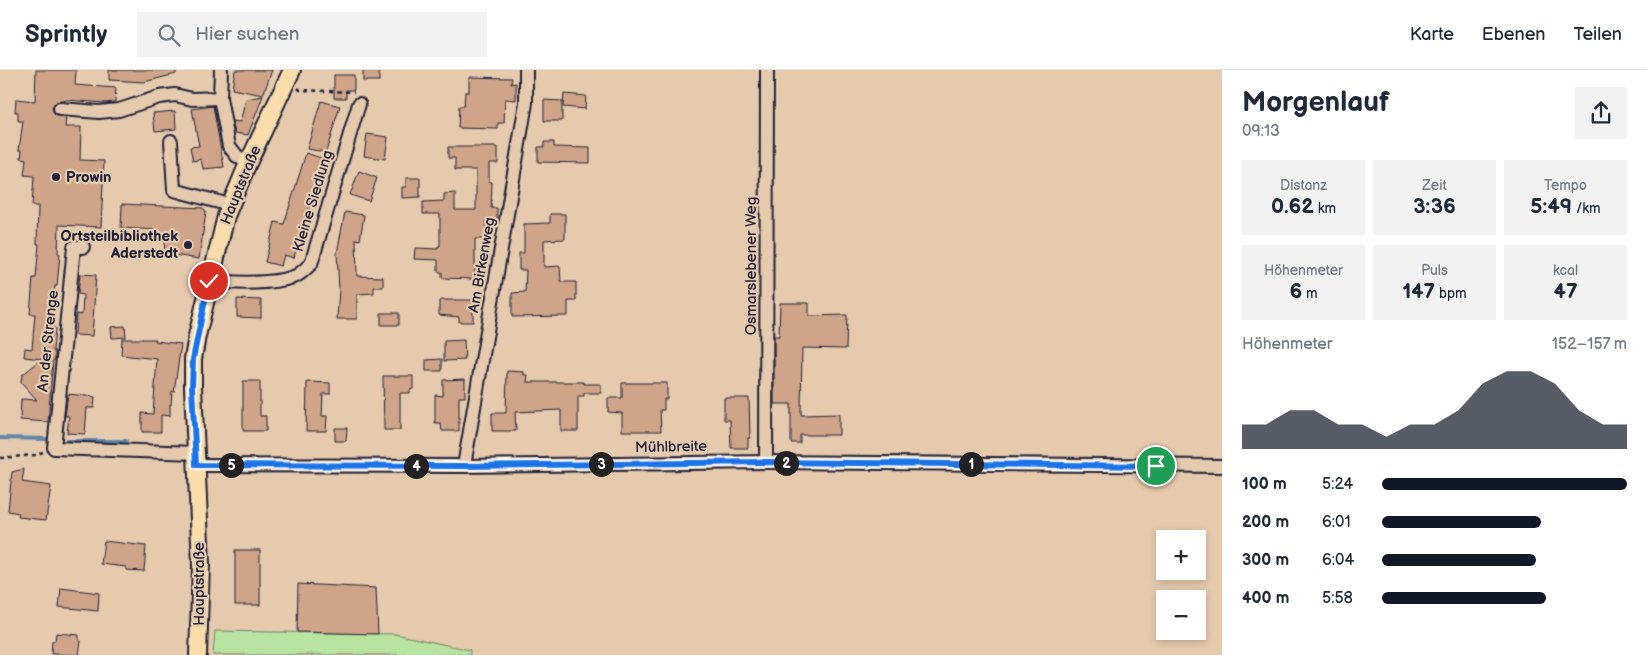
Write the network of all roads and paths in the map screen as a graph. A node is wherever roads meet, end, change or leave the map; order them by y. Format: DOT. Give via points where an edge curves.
graph roads {
  1 [pos="221,70"];
  2 [pos="292,70"];
  3 [pos="526,70"];
  4 [pos="767,70"];
  5 [pos="297,88"];
  6 [pos="220,98"];
  7 [pos="359,104"];
  8 [pos="60,109"];
  9 [pos="171,141"];
  10 [pos="248,163"];
  11 [pos="230,205"];
  12 [pos="83,247"];
  13 [pos="209,281"];
  14 [pos="54,448"];
  15 [pos="0,458"];
  16 [pos="196,459"];
  17 [pos="766,462"];
  18 [pos="464,466"];
  19 [pos="1222,466"];
  20 [pos="198,655"];
  1 -- 6 [label="street"];
  2 -- 10 [label="main road, Hauptstraße"];
  3 -- 18 [label="street, Am Birkenweg" via="526,103"];
  4 -- 17 [label="street, Osmarslebener Weg"];
  5 -- 7 [label="path" via="360,92"];
  6 -- 8 [label="street" via="192,99 176,95 119,110"];
  6 -- 10 [label="street" via="229,146"];
  7 -- 13 [label="street, Kleine Siedlung" via="310,264 298,276 280,281"];
  9 -- 11 [label="street" via="174,190"];
  10 -- 11 [label="main road, Hauptstraße"];
  11 -- 13 [label="main road, Hauptstraße"];
  12 -- 14 [label="street, An der Strenge" via="74,246"];
  13 -- 16 [label="main road, Hauptstraße" via="193,359"];
  14 -- 15 [label="path" via="35,455"];
  14 -- 16 [label="street"];
  16 -- 18 [label="street, Mühlbreite"];
  16 -- 20 [label="main road, Hauptstraße" via="201,565"];
  17 -- 18 [label="street, Mühlbreite"];
  17 -- 19 [label="street, Mühlbreite"];
}
